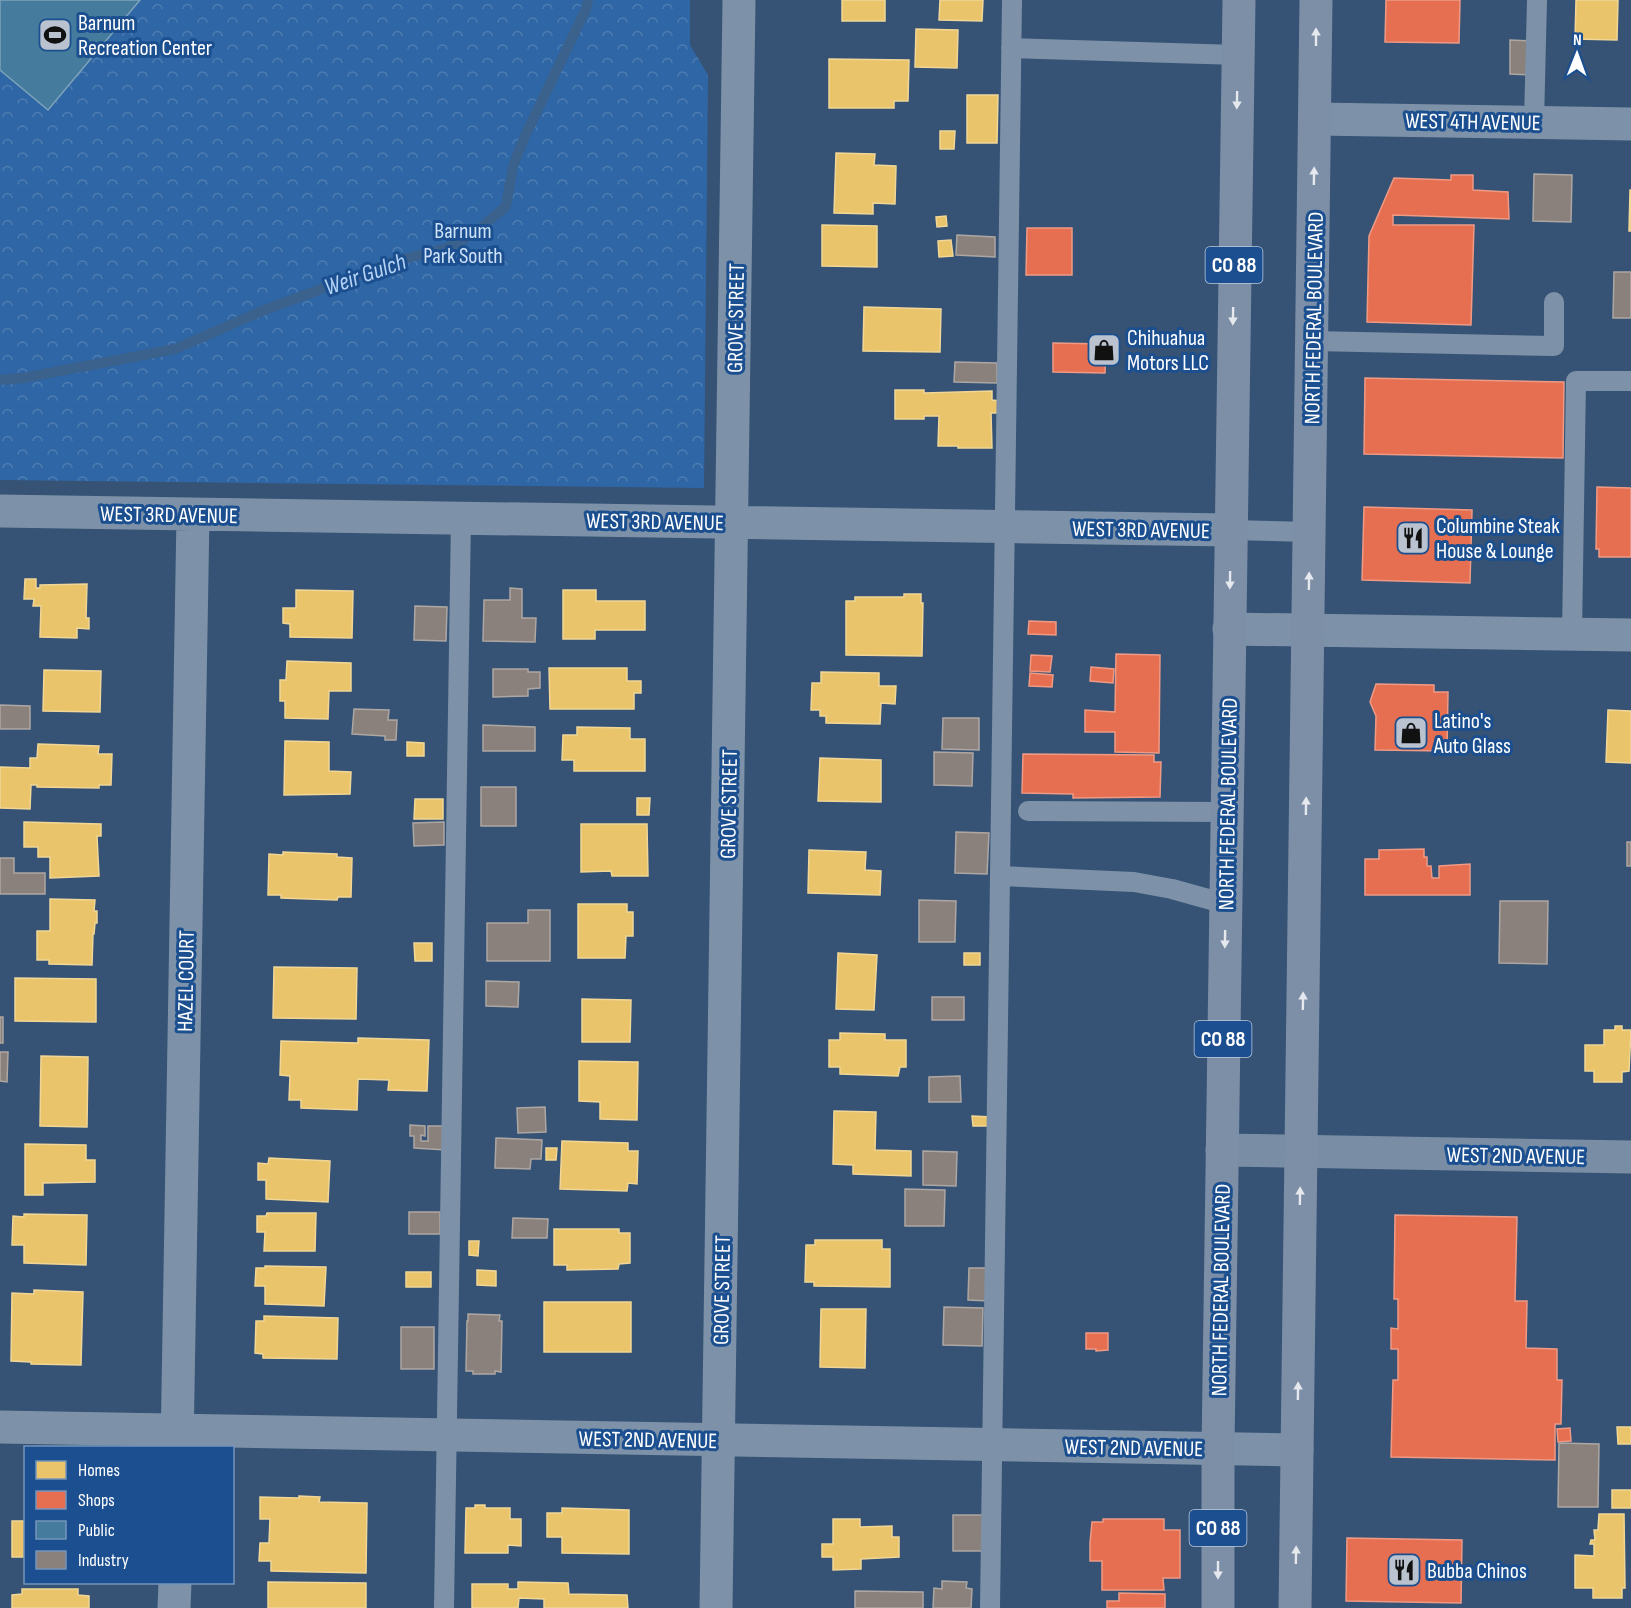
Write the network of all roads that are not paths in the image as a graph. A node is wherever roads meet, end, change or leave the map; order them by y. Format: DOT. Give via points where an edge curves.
graph roads {
  1 [pos="739,0"];
  2 [pos="1012,0"];
  3 [pos="1239,0"];
  4 [pos="1316,0"];
  5 [pos="1538,0"];
  6 [pos="1011,48"];
  7 [pos="1238,55"];
  8 [pos="1315,118"];
  9 [pos="1534,122"];
  10 [pos="1631,124"];
  11 [pos="1554,302"];
  12 [pos="1312,340"];
  13 [pos="1631,381"];
  14 [pos="0,511"];
  15 [pos="193,515"];
  16 [pos="460,518"];
  17 [pos="731,522"];
  18 [pos="1004,527"];
  19 [pos="1230,530"];
  20 [pos="1310,532"];
  21 [pos="1229,629"];
  22 [pos="1308,631"];
  23 [pos="1572,634"];
  24 [pos="1631,635"];
  25 [pos="1028,811"];
  26 [pos="1227,812"];
  27 [pos="1000,876"];
  28 [pos="1226,904"];
  29 [pos="1222,1150"];
  30 [pos="1301,1151"];
  31 [pos="1631,1157"];
  32 [pos="0,1427"];
  33 [pos="447,1435"];
  34 [pos="177,1439"];
  35 [pos="718,1440"];
  36 [pos="993,1445"];
  37 [pos="1218,1448"];
  38 [pos="1297,1450"];
  39 [pos="175,1584"];
  40 [pos="174,1608"];
  41 [pos="444,1608"];
  42 [pos="716,1608"];
  43 [pos="990,1608"];
  44 [pos="1218,1608"];
  45 [pos="1295,1608"];
  1 -- 17 [label="street, GROVE STREET"];
  2 -- 6 [label="lane"];
  3 -- 7 [label="main road, NORTH FEDERAL BOULEVARD / CO 88"];
  8 -- 4 [label="main road, NORTH FEDERAL BOULEVARD, one-way"];
  5 -- 9 [label="lane"];
  6 -- 7 [label="lane"];
  6 -- 18 [label="lane"];
  7 -- 19 [label="main road, NORTH FEDERAL BOULEVARD / CO 88, one-way"];
  8 -- 9 [label="street, WEST 4TH AVENUE"];
  12 -- 8 [label="main road, NORTH FEDERAL BOULEVARD, one-way"];
  9 -- 10 [label="street, WEST 4TH AVENUE"];
  11 -- 12 [label="lane" via="1554,346"];
  12 -- 20 [label="main road, NORTH FEDERAL BOULEVARD"];
  13 -- 23 [label="lane" via="1576,381"];
  14 -- 15 [label="street, WEST 3RD AVENUE"];
  15 -- 16 [label="street, WEST 3RD AVENUE"];
  15 -- 34 [label="street, HAZEL COURT"];
  16 -- 17 [label="street, WEST 3RD AVENUE"];
  16 -- 33 [label="lane"];
  17 -- 18 [label="street, WEST 3RD AVENUE"];
  17 -- 35 [label="street, GROVE STREET"];
  18 -- 19 [label="street, WEST 3RD AVENUE"];
  18 -- 27 [label="lane"];
  19 -- 20 [label="lane, WEST 3RD AVENUE"];
  19 -- 21 [label="main road, NORTH FEDERAL BOULEVARD / CO 88, one-way"];
  22 -- 20 [label="main road, NORTH FEDERAL BOULEVARD, one-way"];
  21 -- 22 [label="street"];
  21 -- 26 [label="main road, NORTH FEDERAL BOULEVARD / CO 88"];
  22 -- 23 [label="street"];
  30 -- 22 [label="main road, NORTH FEDERAL BOULEVARD, one-way"];
  23 -- 24 [label="street"];
  25 -- 26 [label="lane"];
  26 -- 28 [label="main road, NORTH FEDERAL BOULEVARD / CO 88"];
  27 -- 28 [label="lane" via="1134,882"];
  27 -- 36 [label="lane"];
  28 -- 29 [label="main road, NORTH FEDERAL BOULEVARD / CO 88, one-way"];
  29 -- 30 [label="street, WEST 2ND AVENUE"];
  29 -- 37 [label="main road, NORTH FEDERAL BOULEVARD / CO 88"];
  30 -- 31 [label="street, WEST 2ND AVENUE"];
  38 -- 30 [label="main road, NORTH FEDERAL BOULEVARD, one-way"];
  32 -- 34 [label="street, WEST 2ND AVENUE"];
  33 -- 34 [label="street, WEST 2ND AVENUE"];
  33 -- 35 [label="street, WEST 2ND AVENUE"];
  33 -- 41 [label="lane"];
  35 -- 36 [label="street, WEST 2ND AVENUE"];
  35 -- 42 [label="street, GROVE STREET"];
  36 -- 37 [label="street, WEST 2ND AVENUE"];
  36 -- 43 [label="lane"];
  37 -- 38 [label="street, WEST 2ND AVENUE"];
  37 -- 44 [label="main road, NORTH FEDERAL BOULEVARD / CO 88, one-way"];
  45 -- 38 [label="main road, NORTH FEDERAL BOULEVARD, one-way"];
  39 -- 40 [label="street"];
}
